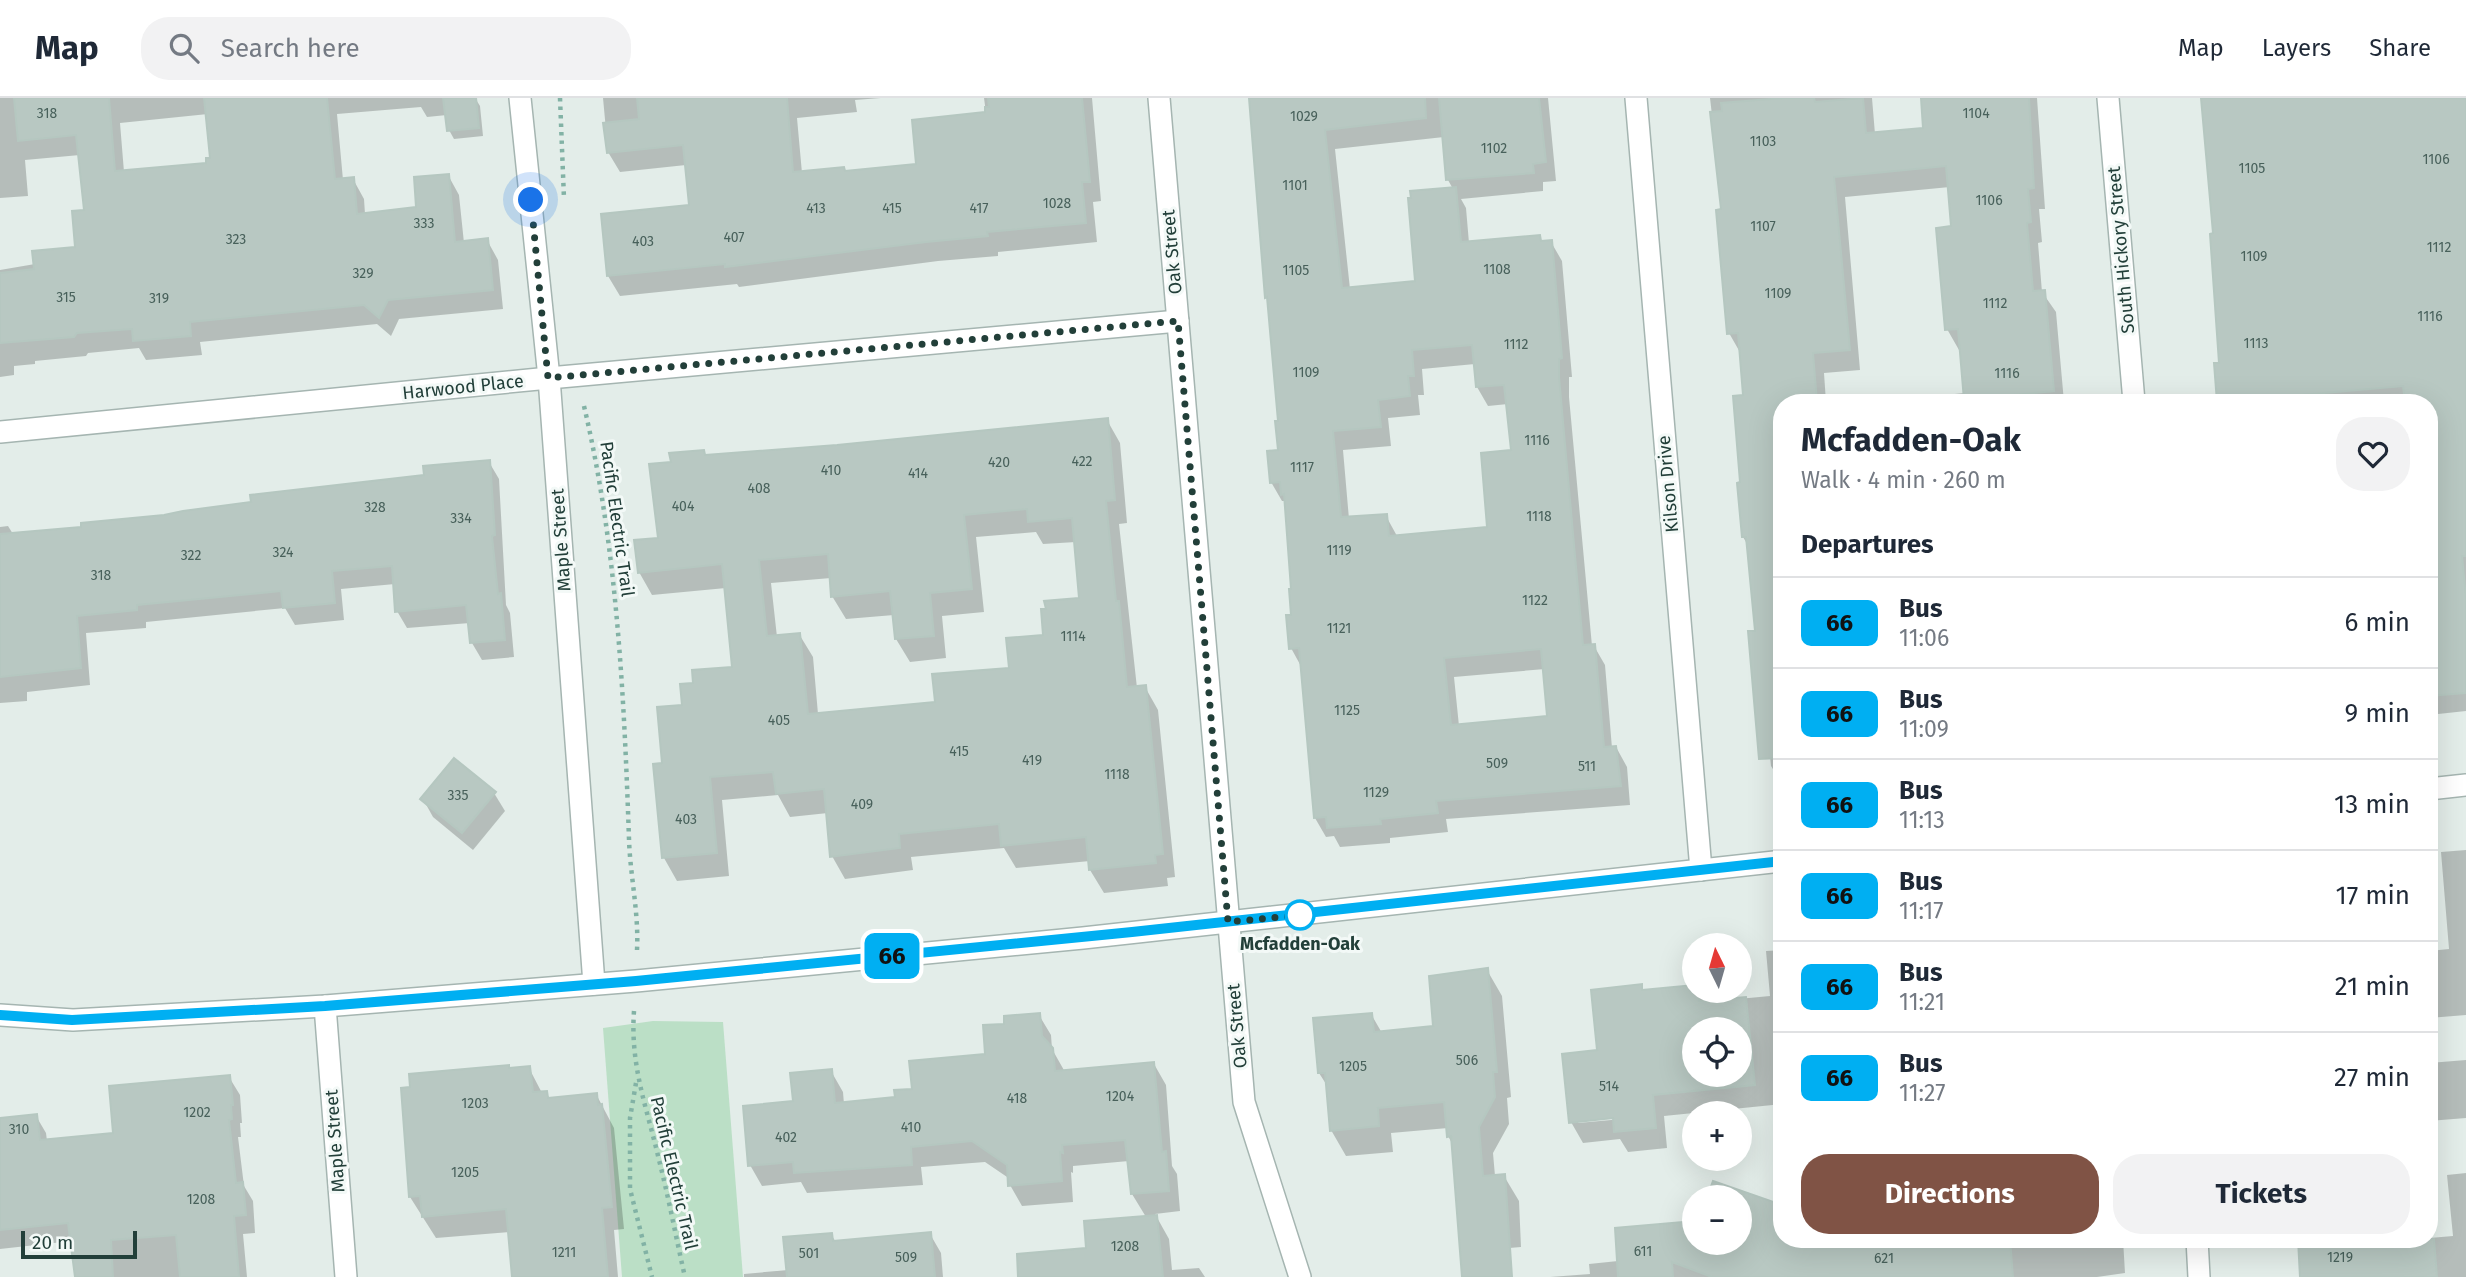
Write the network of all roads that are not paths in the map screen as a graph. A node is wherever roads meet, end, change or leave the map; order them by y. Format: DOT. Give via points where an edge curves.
graph roads {
  1 [pos="520,98"];
  2 [pos="1159,98"];
  3 [pos="1636,98"];
  4 [pos="2108,98"];
  5 [pos="1178,321"];
  6 [pos="548,378"];
  7 [pos="2133,394"];
  8 [pos="0,432"];
  9 [pos="2466,785"];
  10 [pos="2438,788"];
  11 [pos="1773,862"];
  12 [pos="1701,870"];
  13 [pos="1228,922"];
  14 [pos="594,984"];
  15 [pos="325,1006"];
  16 [pos="0,1014"];
  17 [pos="2197,1248"];
  18 [pos="346,1277"];
  19 [pos="1300,1277"];
  20 [pos="2199,1277"];
  1 -- 6 [label="street, Maple Street"];
  2 -- 5 [label="street, Oak Street"];
  3 -- 12 [label="street, Kilson Drive"];
  4 -- 7 [label="street, South Hickory Street"];
  5 -- 6 [label="street, Harwood Place"];
  5 -- 13 [label="street, Oak Street"];
  6 -- 8 [label="street, Harwood Place"];
  6 -- 14 [label="street, Maple Street"];
  9 -- 10 [label="street"];
  11 -- 12 [label="street"];
  12 -- 13 [label="street"];
  13 -- 14 [label="street"];
  13 -- 19 [label="street, Oak Street" via="1244,1102"];
  14 -- 15 [label="street"];
  15 -- 16 [label="street" via="72,1020"];
  15 -- 18 [label="street, Maple Street"];
  17 -- 20 [label="street"];
}
